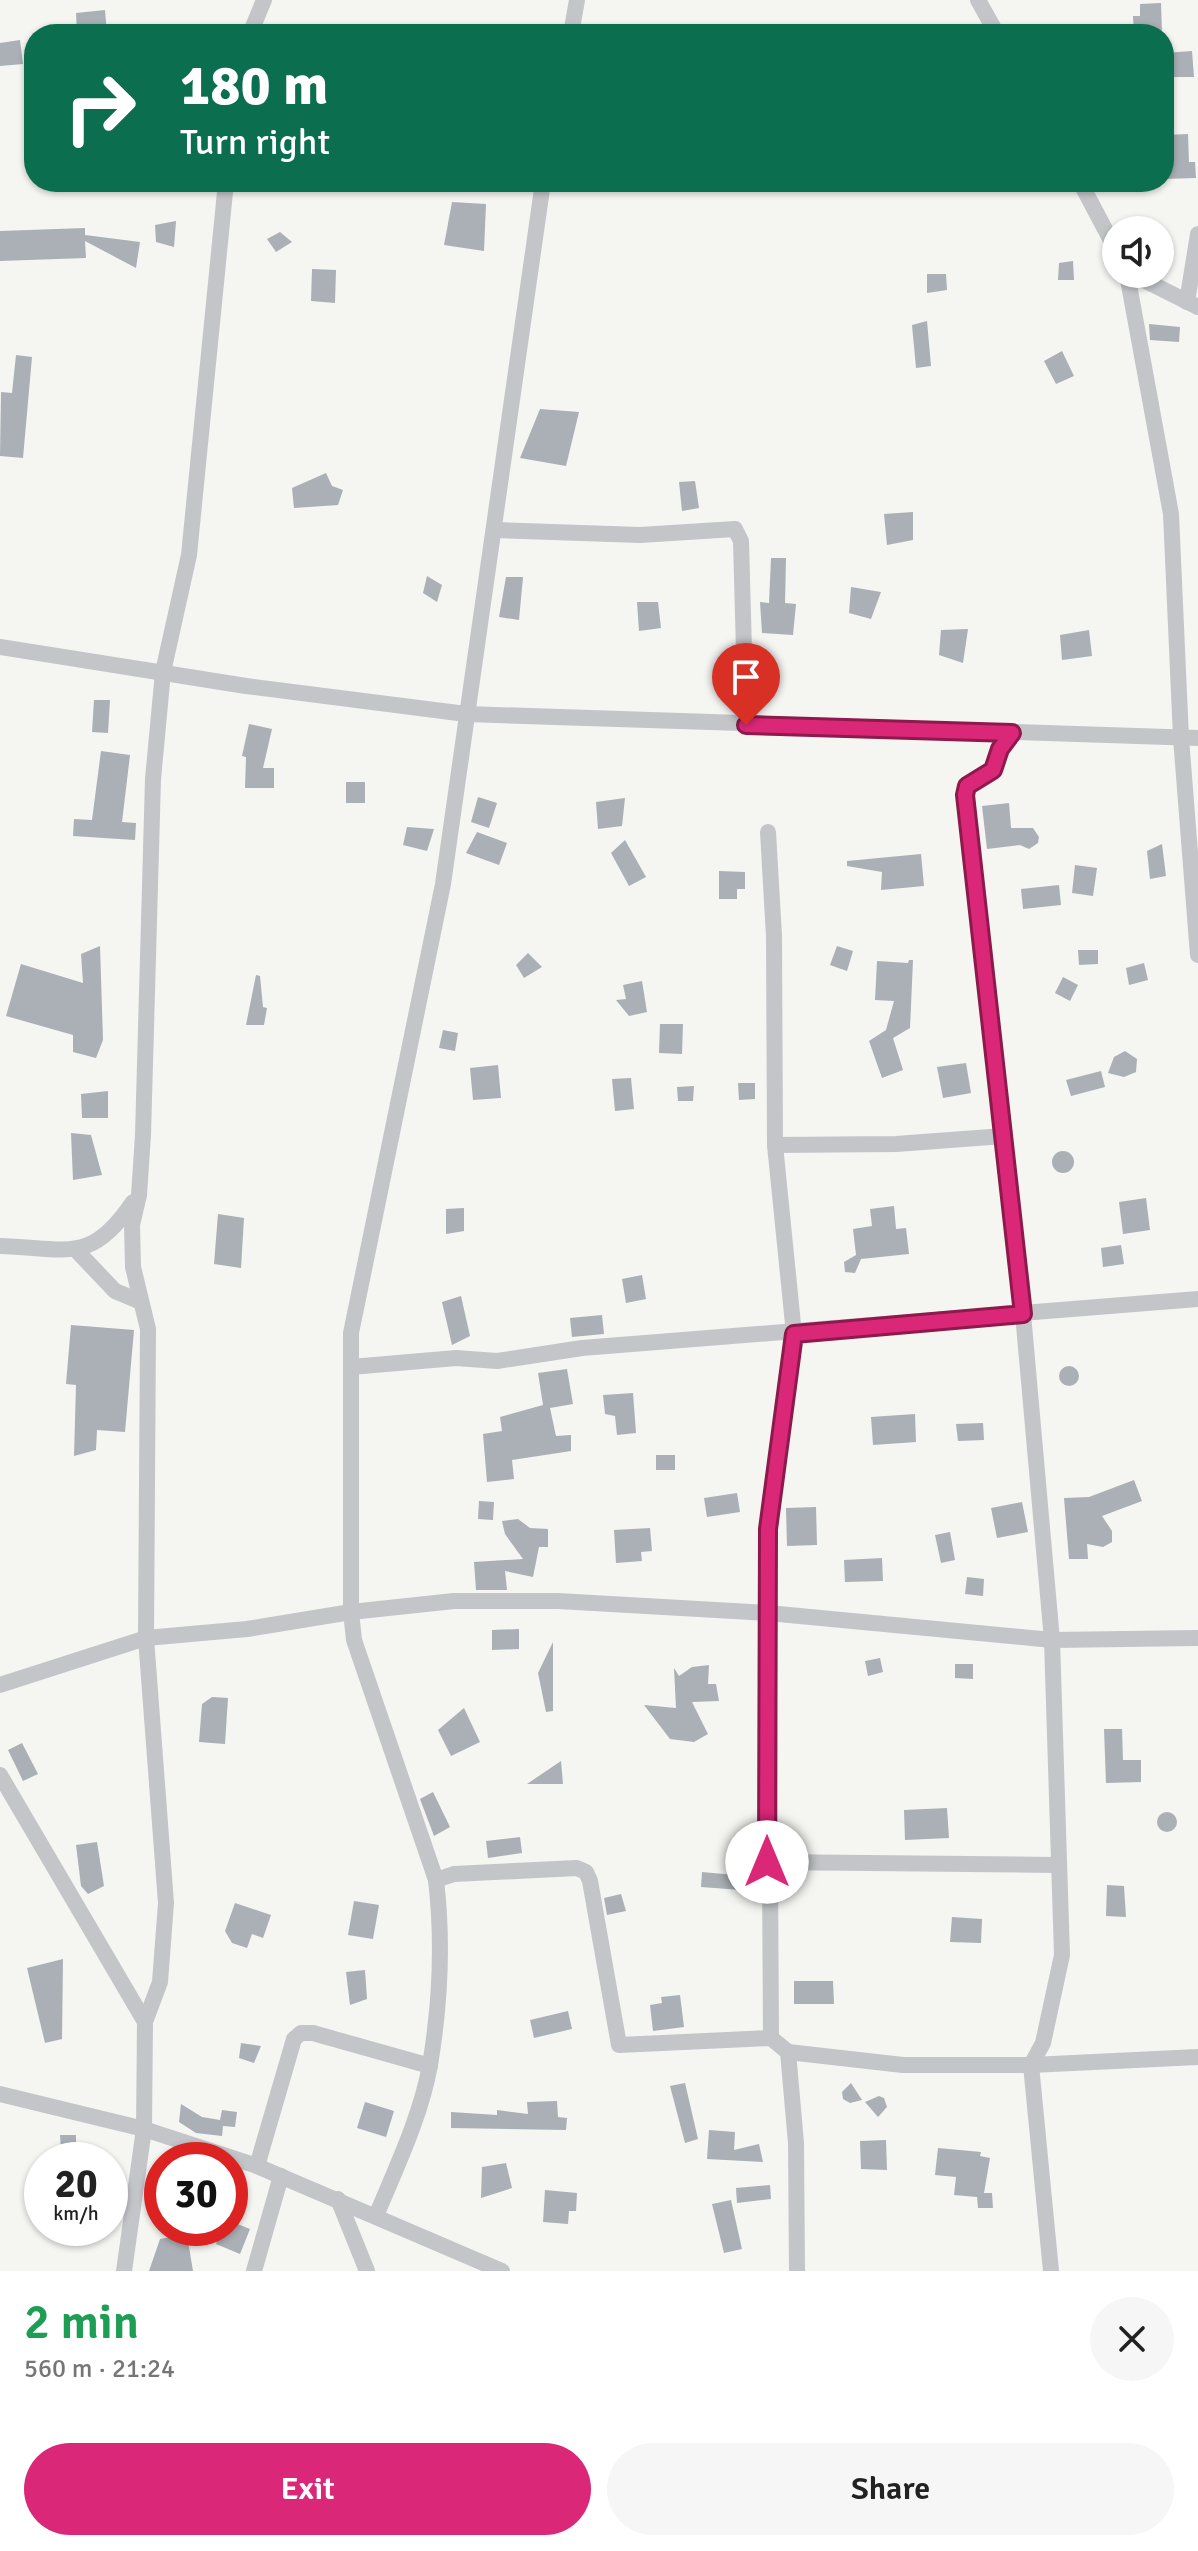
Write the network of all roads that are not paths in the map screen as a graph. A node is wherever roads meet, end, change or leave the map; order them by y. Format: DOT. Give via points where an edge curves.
graph roads {
  1 [pos="264,0"];
  2 [pos="577,0"];
  3 [pos="978,0"];
  4 [pos="254,24"];
  5 [pos="573,24"];
  6 [pos="991,24"];
  7 [pos="225,192"];
  8 [pos="542,192"];
  9 [pos="1085,192"];
  10 [pos="1102,224"];
  11 [pos="1198,234"];
  12 [pos="1132,288"];
  13 [pos="1158,288"];
  14 [pos="1192,305"];
  15 [pos="494,530"];
  16 [pos="0,647"];
  17 [pos="163,672"];
  18 [pos="466,714"];
  19 [pos="746,725"];
  20 [pos="1012,733"];
  21 [pos="1181,738"];
  22 [pos="1198,738"];
  23 [pos="768,832"];
  24 [pos="1198,955"];
  25 [pos="1004,1136"];
  26 [pos="775,1145"];
  27 [pos="139,1195"];
  28 [pos="0,1246"];
  29 [pos="77,1251"];
  30 [pos="1198,1299"];
  31 [pos="139,1301"];
  32 [pos="1023,1314"];
  33 [pos="794,1334"];
  34 [pos="351,1367"];
  35 [pos="351,1612"];
  36 [pos="768,1613"];
  37 [pos="146,1638"];
  38 [pos="1198,1638"];
  39 [pos="1052,1640"];
  40 [pos="0,1685"];
  41 [pos="0,1775"];
  42 [pos="767,1862"];
  43 [pos="1057,1865"];
  44 [pos="436,1880"];
  45 [pos="145,2022"];
  46 [pos="771,2038"];
  47 [pos="788,2052"];
  48 [pos="1198,2057"];
  49 [pos="1031,2065"];
  50 [pos="430,2066"];
  51 [pos="0,2094"];
  52 [pos="144,2129"];
  53 [pos="257,2166"];
  54 [pos="281,2176"];
  55 [pos="338,2199"];
  56 [pos="376,2216"];
  57 [pos="124,2271"];
  58 [pos="254,2271"];
  59 [pos="367,2271"];
  60 [pos="502,2271"];
  61 [pos="797,2271"];
  62 [pos="1051,2271"];
  1 -- 4 [label="street"];
  2 -- 5 [label="street"];
  3 -- 6 [label="street"];
  7 -- 17 [label="street" via="189,555"];
  8 -- 15 [label="street"];
  9 -- 10 [label="street"];
  11 -- 14 [label="street"];
  12 -- 21 [label="street" via="1171,514"];
  13 -- 14 [label="street"];
  15 -- 18 [label="street"];
  15 -- 19 [label="street" via="640,535 735,529 741,541"];
  16 -- 17 [label="street"];
  17 -- 18 [label="street"];
  17 -- 27 [label="street" via="153,779"];
  18 -- 19 [label="street"];
  18 -- 34 [label="street" via="443,884 351,1333"];
  19 -- 20 [label="street"];
  20 -- 21 [label="street"];
  20 -- 25 [label="street" via="993,770 967,786 965,795"];
  21 -- 22 [label="street"];
  21 -- 24 [label="street"];
  23 -- 26 [label="street"];
  25 -- 26 [label="street"];
  25 -- 32 [label="street"];
  26 -- 33 [label="street"];
  27 -- 29 [label="street" via="119,1224 100,1241"];
  27 -- 31 [label="street" via="132,1225"];
  28 -- 29 [label="street"];
  29 -- 31 [label="street" via="115,1291"];
  30 -- 32 [label="street"];
  31 -- 37 [label="street" via="146,1309 148,1329"];
  32 -- 33 [label="street"];
  32 -- 39 [label="street"];
  33 -- 34 [label="street" via="582,1348 497,1361 456,1358"];
  33 -- 36 [label="street" via="768,1529"];
  34 -- 35 [label="street"];
  35 -- 36 [label="street" via="454,1601 558,1601"];
  35 -- 37 [label="street"];
  35 -- 44 [label="street" via="354,1640"];
  36 -- 39 [label="street"];
  36 -- 42 [label="street"];
  37 -- 40 [label="street"];
  37 -- 45 [label="street" via="166,1903 160,1982"];
  38 -- 39 [label="street"];
  39 -- 43 [label="street"];
  41 -- 45 [label="street"];
  42 -- 43 [label="street"];
  42 -- 46 [label="street"];
  43 -- 49 [label="street" via="1062,1955 1043,2043"];
  44 -- 46 [label="street" via="454,1874 577,1868 586,1872 619,2045"];
  44 -- 50 [label="street" via="441,1917"];
  45 -- 52 [label="street"];
  46 -- 47 [label="street"];
  47 -- 49 [label="street" via="903,2065"];
  47 -- 61 [label="street" via="796,2143"];
  48 -- 49 [label="street"];
  49 -- 62 [label="street"];
  50 -- 53 [label="street" via="301,2033 294,2039"];
  50 -- 56 [label="street"];
  51 -- 52 [label="street"];
  52 -- 53 [label="street"];
  52 -- 57 [label="street"];
  53 -- 54 [label="street"];
  54 -- 55 [label="street"];
  54 -- 58 [label="street"];
  55 -- 56 [label="street"];
  55 -- 59 [label="street"];
  56 -- 60 [label="street"];
}
